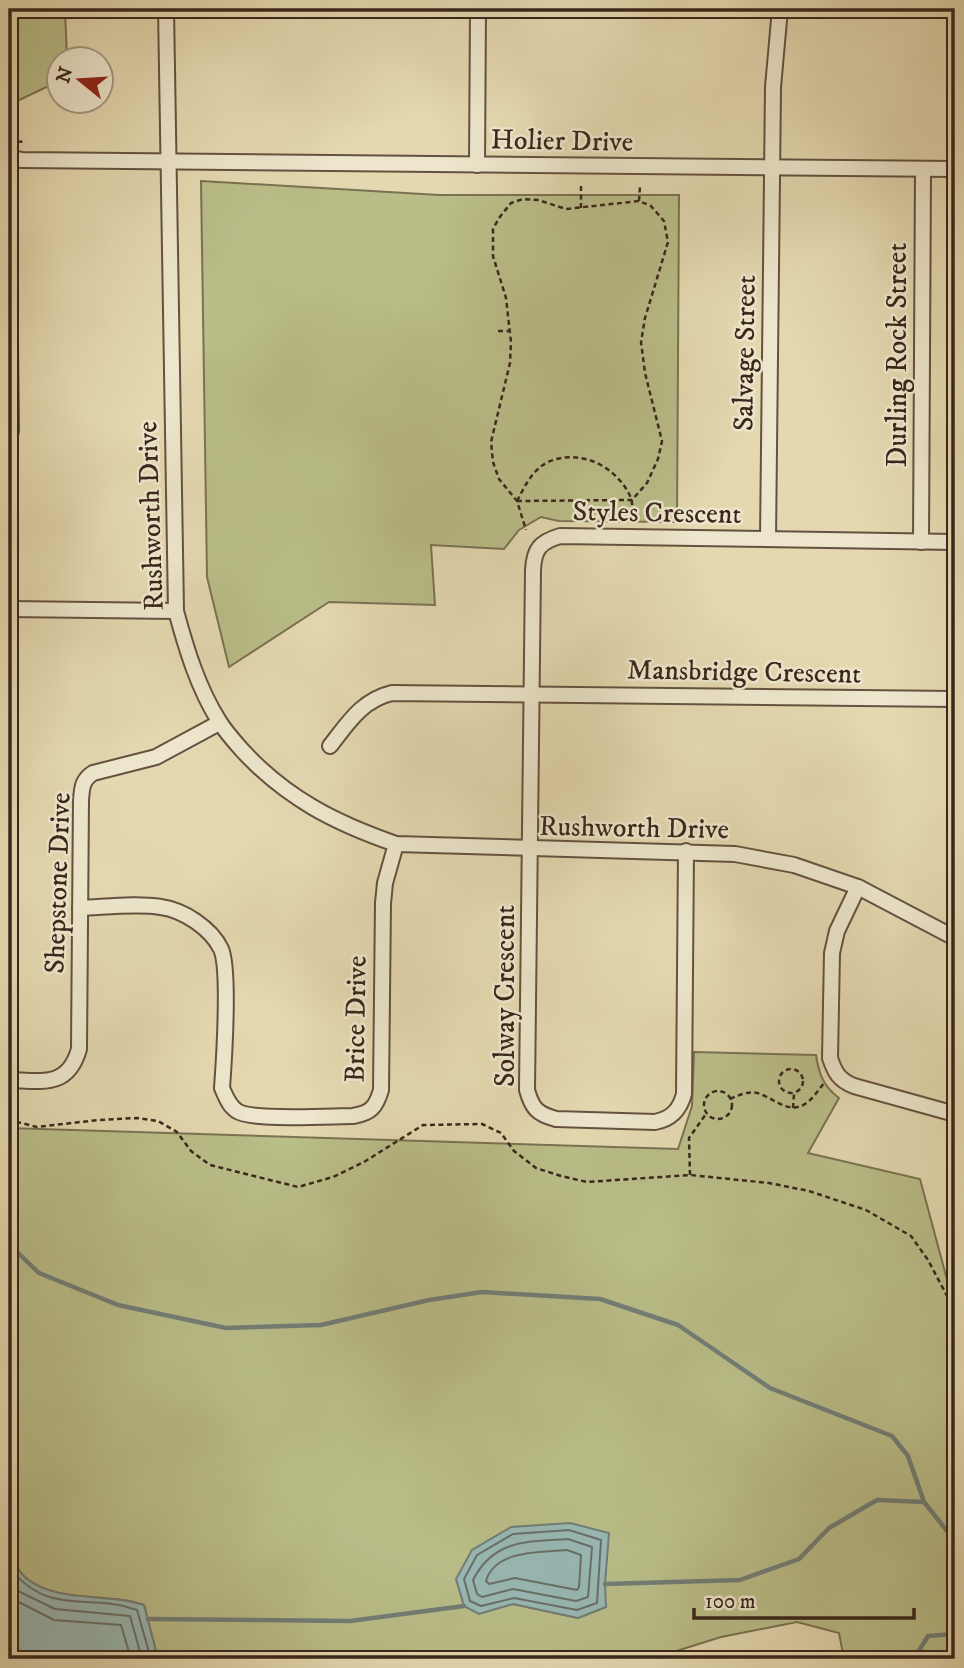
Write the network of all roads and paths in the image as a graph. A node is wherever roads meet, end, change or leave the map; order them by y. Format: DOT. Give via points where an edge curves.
graph roads {
  1 [pos="166,9"];
  2 [pos="478,9"];
  3 [pos="780,9"];
  4 [pos="812,9"];
  5 [pos="911,9"];
  6 [pos="9,141"];
  7 [pos="26,142"];
  8 [pos="9,158"];
  9 [pos="168,160"];
  10 [pos="477,165"];
  11 [pos="772,168"];
  12 [pos="923,169"];
  13 [pos="955,169"];
  14 [pos="582,185"];
  15 [pos="640,186"];
  16 [pos="639,201"];
  17 [pos="581,208"];
  18 [pos="9,259"];
  19 [pos="498,331"];
  20 [pos="511,331"];
  21 [pos="9,437"];
  22 [pos="517,500"];
  23 [pos="632,500"];
  24 [pos="632,520"];
  25 [pos="526,530"];
  26 [pos="768,539"];
  27 [pos="920,542"];
  28 [pos="955,542"];
  29 [pos="9,609"];
  30 [pos="176,611"];
  31 [pos="532,694"];
  32 [pos="955,699"];
  33 [pos="219,723"];
  34 [pos="330,746"];
  35 [pos="396,845"];
  36 [pos="530,849"];
  37 [pos="686,851"];
  38 [pos="858,887"];
  39 [pos="80,908"];
  40 [pos="955,938"];
  41 [pos="9,1080"];
  42 [pos="825,1082"];
  43 [pos="794,1094"];
  44 [pos="730,1098"];
  45 [pos="793,1108"];
  46 [pos="706,1114"];
  47 [pos="955,1114"];
  48 [pos="9,1117"];
  49 [pos="690,1175"];
  50 [pos="955,1305"];
  1 -- 9 [label="street, Rushworth Drive"];
  2 -- 10 [label="street"];
  3 -- 11 [label="street, Salvage Street"];
  4 -- 5 [label="street"];
  6 -- 7 [label="path"];
  8 -- 9 [label="street, Holier Drive"];
  9 -- 10 [label="street, Holier Drive"];
  9 -- 30 [label="street, Rushworth Drive"];
  10 -- 11 [label="street, Holier Drive"];
  11 -- 12 [label="street, Holier Drive"];
  11 -- 26 [label="street, Salvage Street"];
  12 -- 13 [label="street, Holier Drive"];
  12 -- 27 [label="street, Durling Rock Street"];
  14 -- 17 [label="path"];
  15 -- 16 [label="path"];
  16 -- 17 [label="path"];
  16 -- 23 [label="path" via="651,206 664,221 668,242 641,342 662,441 647,483"];
  17 -- 20 [label="path" via="523,199 511,203 499,218 493,229 493,256"];
  18 -- 21 [label="street"];
  19 -- 20 [label="path"];
  20 -- 22 [label="path" via="510,363 491,442 499,480"];
  22 -- 23 [label="path"];
  22 -- 23 [label="path" via="532,474 547,463 568,457 590,459 608,468"];
  22 -- 25 [label="path"];
  23 -- 24 [label="path"];
  26 -- 27 [label="street, Styles Crescent"];
  26 -- 31 [label="street, Styles Crescent" via="560,536 547,540 533,555"];
  27 -- 28 [label="street, Styles Crescent"];
  29 -- 30 [label="street"];
  30 -- 33 [label="street, Rushworth Drive" via="188,653"];
  31 -- 32 [label="street, Mansbridge Crescent"];
  31 -- 34 [label="street, Mansbridge Crescent" via="377,696 357,711"];
  31 -- 36 [label="street, Styles Crescent"];
  33 -- 35 [label="street, Rushworth Drive" via="252,761 298,799"];
  33 -- 39 [label="street, Shepstone Drive" via="156,757 86,778 81,800"];
  35 -- 36 [label="street, Rushworth Drive"];
  35 -- 39 [label="street, Brice Drive" via="383,903 381,1090 376,1106 366,1114 238,1112 227,1102 222,1088 225,961 216,940 192,919 161,907"];
  36 -- 37 [label="street, Rushworth Drive"];
  36 -- 37 [label="street, Solway Crescent" via="527,1090 531,1105 540,1115 556,1119 655,1122 673,1115 684,1094"];
  37 -- 38 [label="street, Rushworth Drive" via="773,861"];
  38 -- 40 [label="street, Rushworth Drive"];
  38 -- 47 [label="street" via="836,932 832,953 830,1058 834,1071 841,1081 854,1086"];
  39 -- 41 [label="street, Shepstone Drive" via="79,1049 75,1062 58,1079"];
  42 -- 45 [label="path" via="805,1104"];
  43 -- 43 [label="path" via="804,1080 801,1072 787,1070 781,1074 781,1090"];
  43 -- 45 [label="path"];
  44 -- 45 [label="path" via="756,1093"];
  44 -- 46 [label="path" via="727,1116 719,1119"];
  44 -- 46 [label="path" via="720,1091 708,1095"];
  46 -- 49 [label="path" via="689,1138"];
  48 -- 49 [label="path" via="37,1127 98,1119 158,1121 177,1132 191,1151 210,1165 298,1187 364,1162 423,1125 482,1124 501,1133 514,1151 536,1168 587,1182"];
  49 -- 50 [label="path" via="769,1183 866,1210 911,1236"];
}
